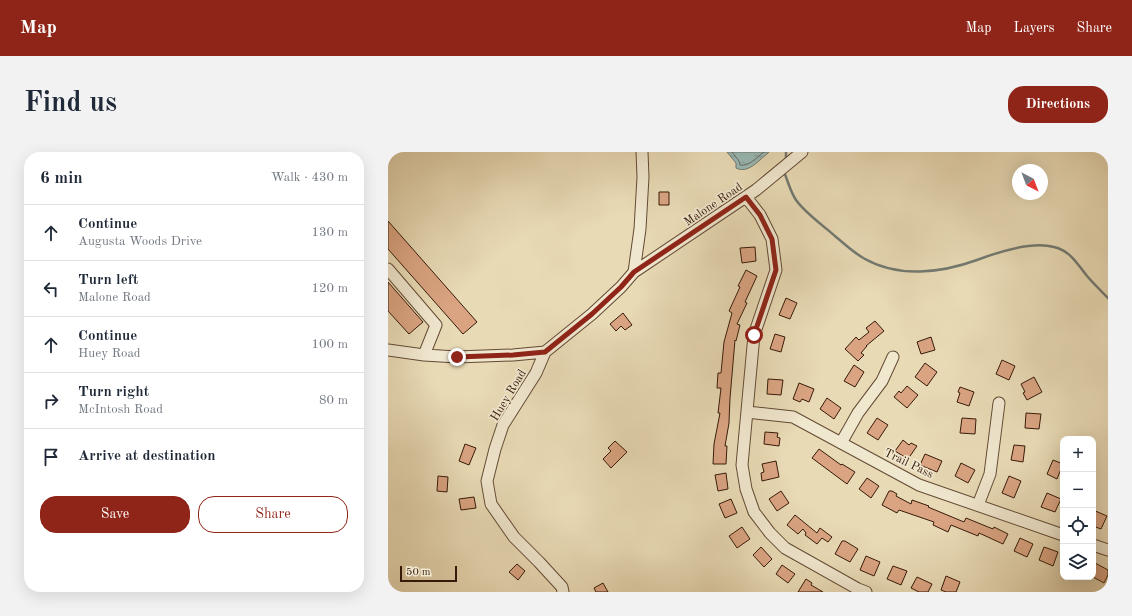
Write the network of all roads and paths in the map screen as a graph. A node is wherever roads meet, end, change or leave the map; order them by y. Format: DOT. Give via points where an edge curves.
graph roads {
  1 [pos="642,152"];
  2 [pos="802,152"];
  3 [pos="746,197"];
  4 [pos="388,268"];
  5 [pos="634,272"];
  6 [pos="388,350"];
  7 [pos="545,352"];
  8 [pos="424,355"];
  9 [pos="893,357"];
  10 [pos="999,403"];
  11 [pos="747,412"];
  12 [pos="841,443"];
  13 [pos="978,505"];
  14 [pos="1060,534"];
  15 [pos="1096,546"];
  16 [pos="1108,550"];
  17 [pos="563,592"];
  18 [pos="866,592"];
  1 -- 5 [label="street" via="640,229"];
  2 -- 3 [label="street, Malone Road"];
  3 -- 5 [label="street, Malone Road"];
  3 -- 11 [label="street" via="760,215 772,239 776,270 754,335"];
  4 -- 8 [label="street" via="436,325"];
  5 -- 7 [label="street, Huey Road" via="592,314"];
  6 -- 8 [label="street"];
  7 -- 8 [label="street" via="457,357"];
  7 -- 17 [label="street, Huey Road" via="536,373 503,425 487,481 491,504 514,537 562,587"];
  9 -- 12 [label="street" via="882,381 858,413"];
  10 -- 13 [label="street" via="990,474"];
  11 -- 12 [label="street, Trail Pass" via="793,417"];
  11 -- 18 [label="street" via="742,466 746,490 754,512 785,548 858,590"];
  12 -- 13 [label="street, Trail Pass" via="919,485"];
  13 -- 14 [label="street, Trail Pass"];
  15 -- 16 [label="street"];
}
